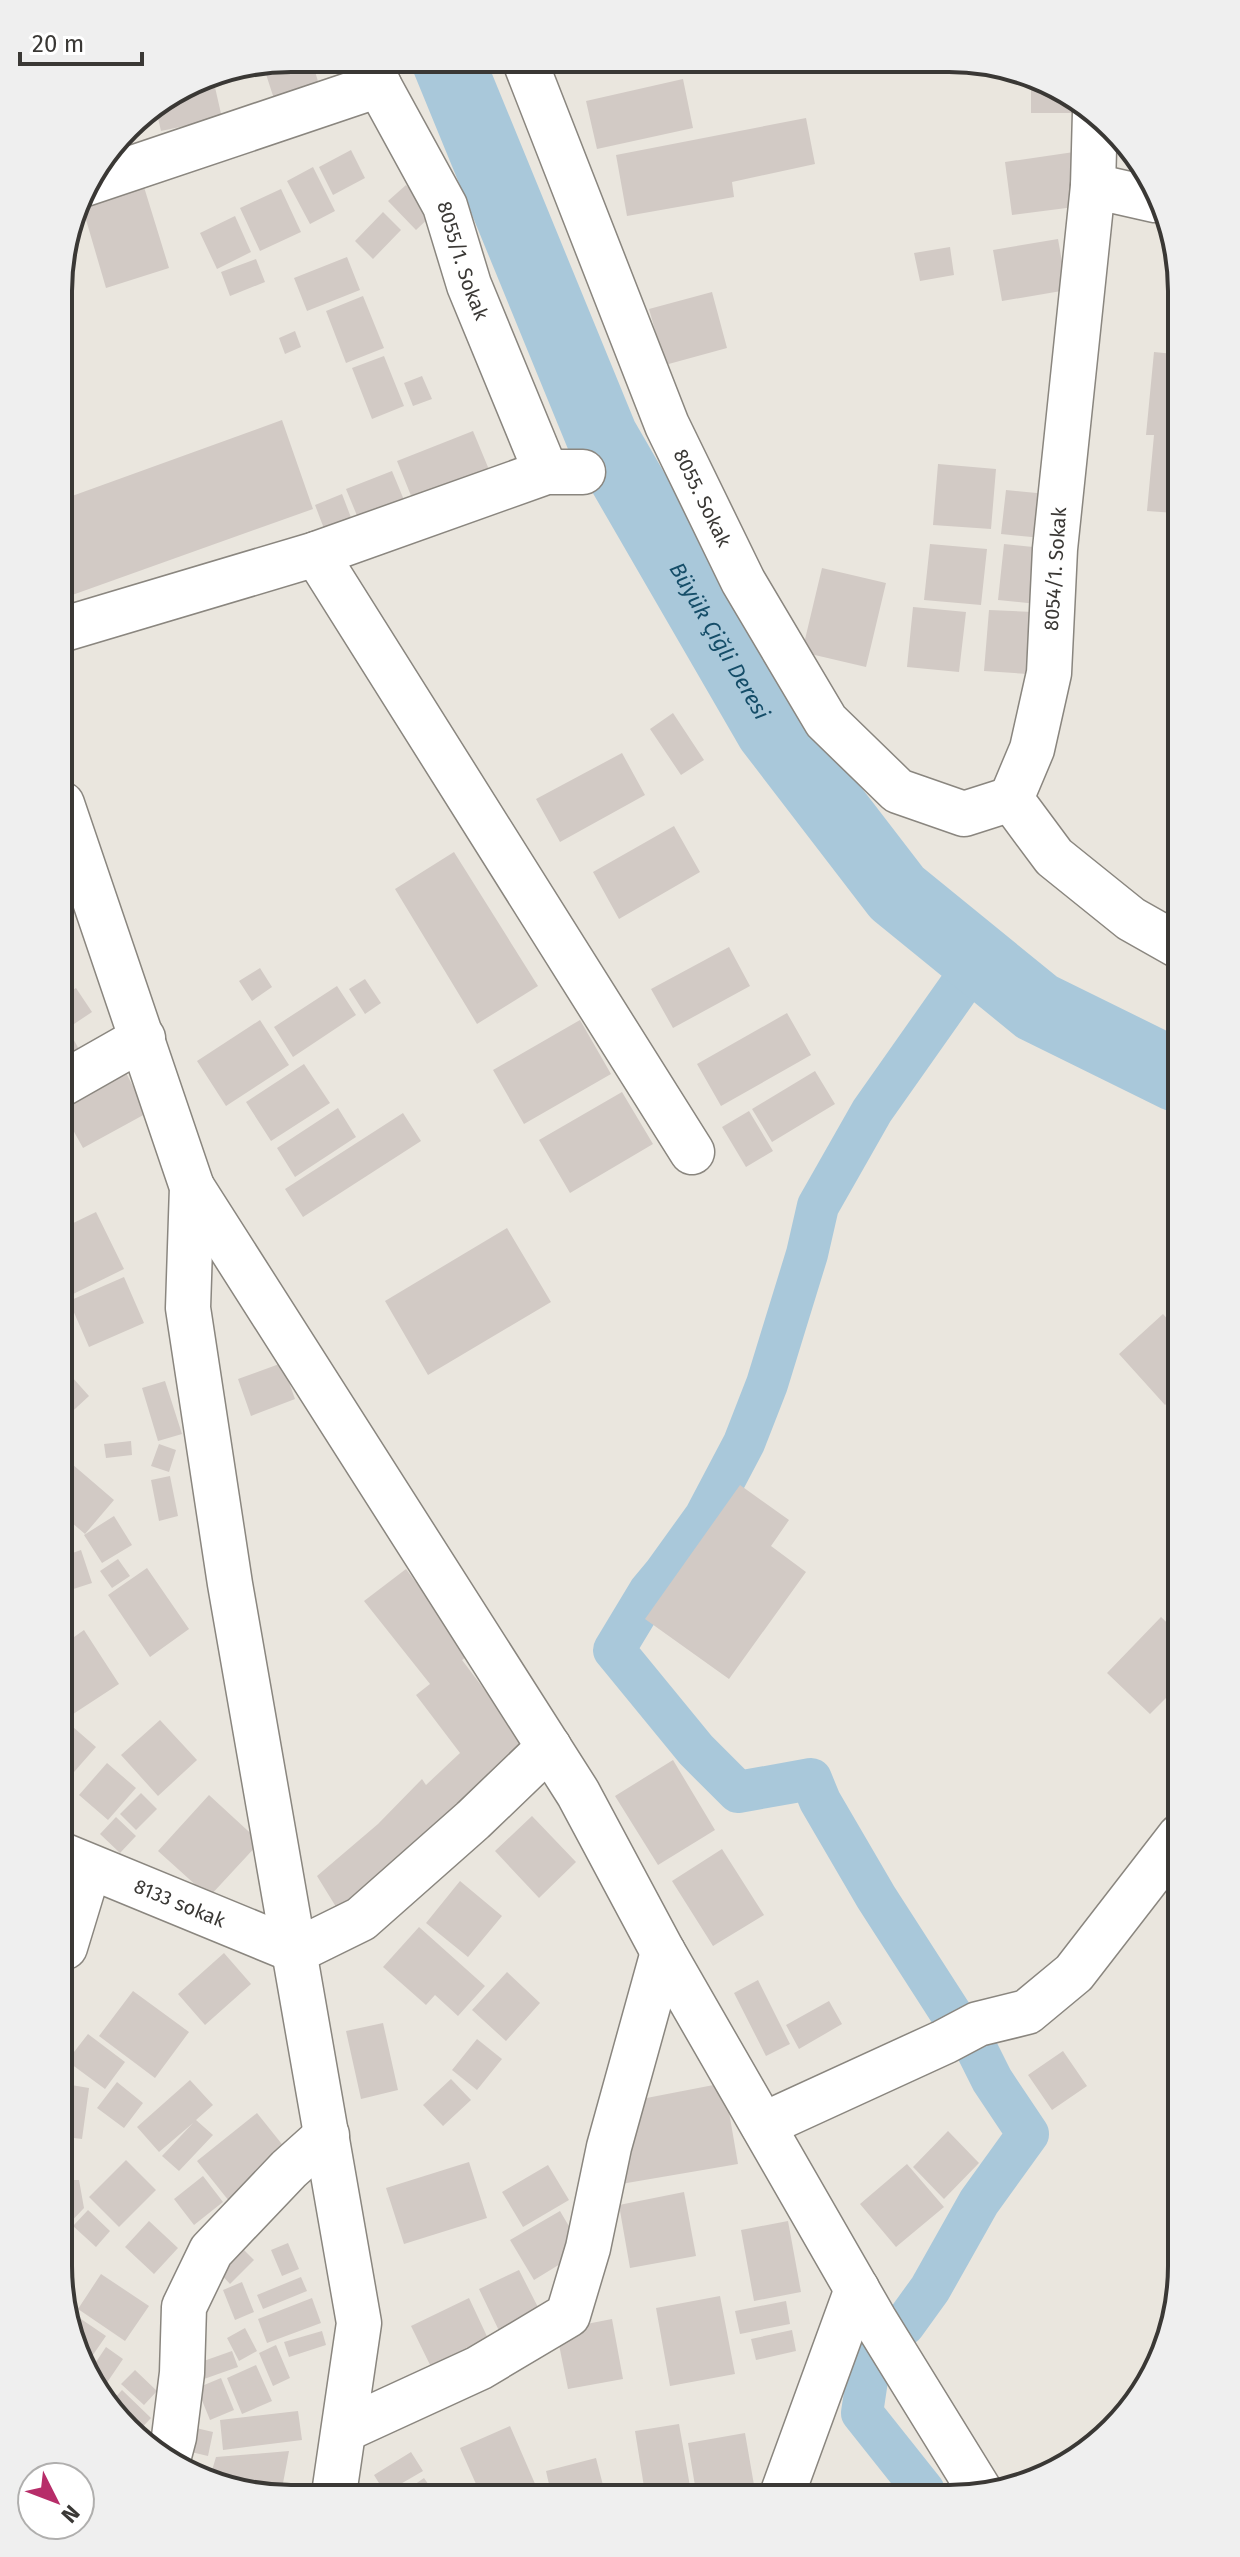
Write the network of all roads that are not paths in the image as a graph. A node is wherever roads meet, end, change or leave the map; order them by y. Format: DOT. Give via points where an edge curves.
graph roads {
  1 [pos="371,72"];
  2 [pos="529,72"];
  3 [pos="1095,128"];
  4 [pos="105,176"];
  5 [pos="1093,186"];
  6 [pos="1147,198"];
  7 [pos="316,554"];
  8 [pos="72,627"];
  9 [pos="1011,799"];
  10 [pos="72,833"];
  11 [pos="1168,940"];
  12 [pos="143,1038"];
  13 [pos="72,1078"];
  14 [pos="692,1152"];
  15 [pos="192,1187"];
  16 [pos="549,1747"];
  17 [pos="1168,1852"];
  18 [pos="77,1862"];
  19 [pos="72,1897"];
  20 [pos="296,1951"];
  21 [pos="663,1952"];
  22 [pos="763,2125"];
  23 [pos="327,2135"];
  24 [pos="857,2289"];
  25 [pos="344,2430"];
  26 [pos="171,2449"];
  27 [pos="975,2483"];
  28 [pos="335,2485"];
  29 [pos="786,2485"];
  1 -- 4 [label="street"];
  1 -- 7 [label="street, 8055/1. Sokak" via="445,206 469,285 565,472"];
  2 -- 9 [label="street, 8055. Sokak" via="667,425 743,581 826,721 898,791 964,814"];
  3 -- 5 [label="street, 8054/1. Sokak"];
  5 -- 6 [label="street"];
  5 -- 9 [label="street, 8054/1. Sokak" via="1055,549 1049,673 1032,749"];
  7 -- 8 [label="street"];
  7 -- 14 [label="street"];
  9 -- 11 [label="street" via="1054,857 1131,919"];
  10 -- 12 [label="street"];
  12 -- 13 [label="street"];
  12 -- 15 [label="street"];
  15 -- 16 [label="street"];
  15 -- 20 [label="street" via="188,1308 230,1584"];
  16 -- 20 [label="street" via="361,1919"];
  16 -- 21 [label="street"];
  17 -- 22 [label="street" via="1074,1973 1027,2012 961,2033"];
  18 -- 19 [label="street"];
  18 -- 20 [label="street, 8133 sokak"];
  20 -- 23 [label="street"];
  21 -- 22 [label="street"];
  21 -- 25 [label="street" via="568,2315 479,2368"];
  22 -- 24 [label="street"];
  23 -- 25 [label="street" via="359,2323"];
  23 -- 26 [label="street" via="211,2251 197,2279 184,2307 182,2373"];
  24 -- 27 [label="street"];
  24 -- 29 [label="street"];
  25 -- 28 [label="street"];
}
